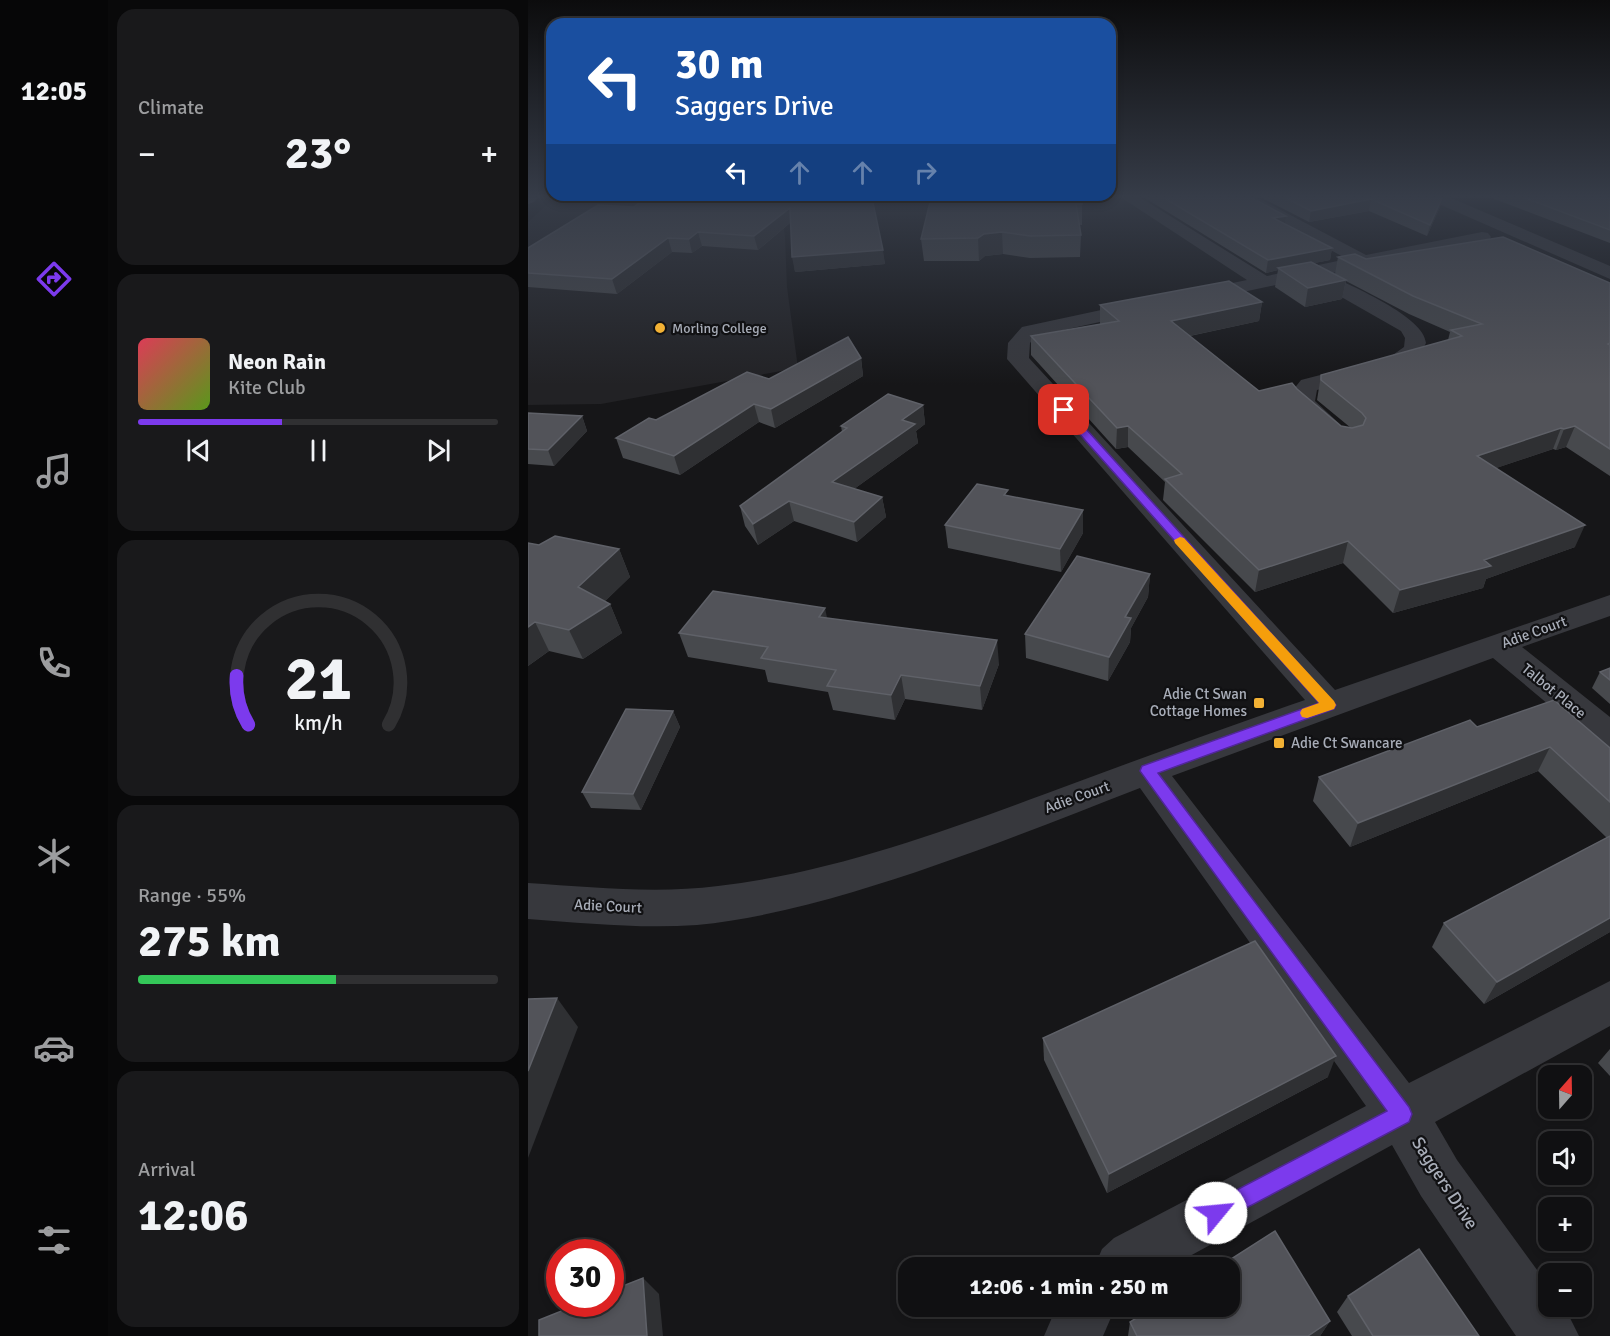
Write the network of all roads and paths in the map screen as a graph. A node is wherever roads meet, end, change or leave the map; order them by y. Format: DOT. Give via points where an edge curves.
graph roads {
  1 [pos="1229,260"];
  2 [pos="1362,260"];
  3 [pos="1373,260"];
  4 [pos="1581,260"];
  5 [pos="1365,262"];
  6 [pos="1312,273"];
  7 [pos="1610,273"];
  8 [pos="1264,282"];
  9 [pos="1347,440"];
  10 [pos="1610,605"];
  11 [pos="1498,645"];
  12 [pos="1329,705"];
  13 [pos="1610,736"];
  14 [pos="1148,771"];
  15 [pos="528,902"];
  16 [pos="1610,1002"];
  17 [pos="1402,1114"];
  18 [pos="1133,1257"];
  19 [pos="1082,1317"];
  20 [pos="1073,1336"];
  21 [pos="1550,1336"];
  1 -- 8 [label="street"];
  2 -- 5 [label="street"];
  3 -- 5 [label="street"];
  4 -- 7 [label="street"];
  5 -- 6 [label="street"];
  6 -- 8 [label="street"];
  6 -- 9 [label="street" via="1402,321 1415,334 1415,349 1398,362 1309,385 1304,390 1303,403"];
  8 -- 12 [label="street" via="1029,331 1019,343 1018,359"];
  10 -- 11 [label="street, Adie Court"];
  11 -- 12 [label="street, Adie Court"];
  11 -- 13 [label="street, Talbot Place"];
  12 -- 14 [label="street, Adie Court"];
  14 -- 15 [label="street, Adie Court" via="928,852 797,891 717,905 647,908"];
  14 -- 17 [label="street, Saggers Drive"];
  16 -- 17 [label="street"];
  17 -- 18 [label="street"];
  17 -- 21 [label="street, Saggers Drive" via="1439,1178"];
  19 -- 20 [label="street"];
}
